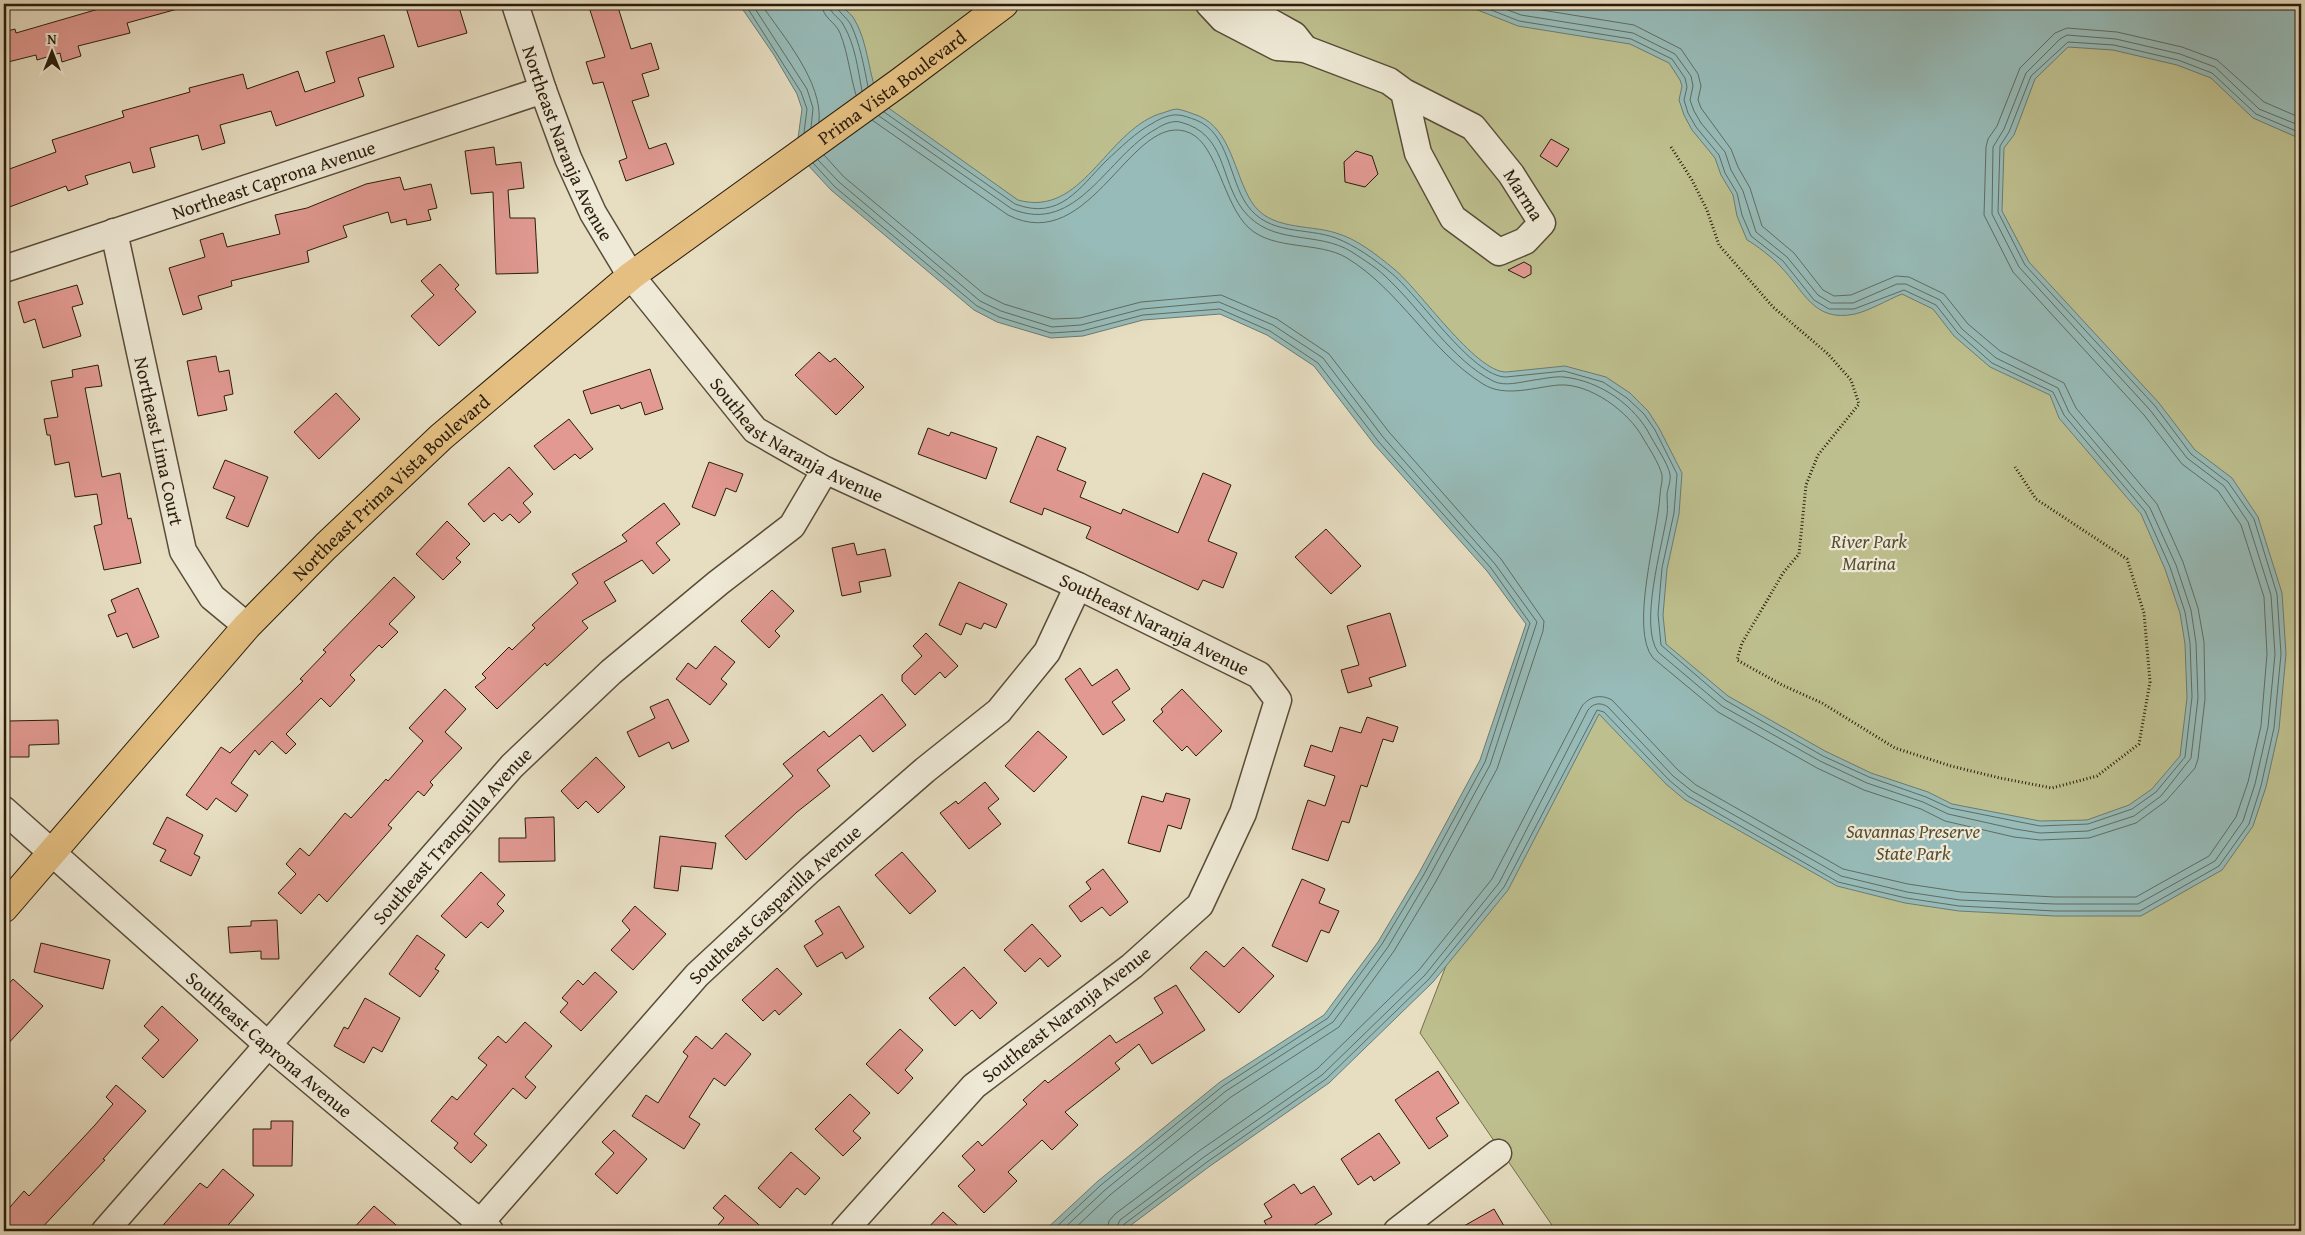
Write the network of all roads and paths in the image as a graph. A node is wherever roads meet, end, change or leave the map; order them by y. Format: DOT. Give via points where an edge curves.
graph roads {
  1 [pos="515,4"];
  2 [pos="1004,4"];
  3 [pos="1209,4"];
  4 [pos="1238,4"];
  5 [pos="1305,49"];
  6 [pos="543,90"];
  7 [pos="1404,92"];
  8 [pos="1671,147"];
  9 [pos="777,169"];
  10 [pos="114,232"];
  11 [pos="4,269"];
  12 [pos="631,276"];
  13 [pos="2015,467"];
  14 [pos="825,470"];
  15 [pos="1078,586"];
  16 [pos="247,626"];
  17 [pos="4,810"];
  18 [pos="52,853"];
  19 [pos="4,908"];
  20 [pos="268,1045"];
  21 [pos="1498,1153"];
  22 [pos="481,1229"];
  23 [pos="105,1231"];
  24 [pos="844,1231"];
  25 [pos="1398,1231"];
  1 -- 6 [label="street, Northeast Naranja Avenue"];
  2 -- 9 [label="main road, Prima Vista Boulevard"];
  3 -- 5 [label="street, Marma" via="1223,19 1277,47"];
  4 -- 5 [label="street, Marma" via="1294,34"];
  5 -- 7 [label="street, Marma" via="1389,81"];
  6 -- 10 [label="street, Northeast Caprona Avenue"];
  6 -- 12 [label="street, Northeast Naranja Avenue" via="593,213"];
  7 -- 7 [label="street, Marma" via="1473,127 1511,174 1542,224 1525,241 1499,252 1453,218 1418,153"];
  8 -- 13 [label="path" via="1692,180 1719,245 1773,307 1828,354 1851,380 1858,404 1818,455 1806,485 1799,554 1783,573 1742,643 1737,660 1822,703 1895,748 1951,766 2052,788 2097,776 2139,744 2150,682 2144,613 2127,559 2036,499"];
  9 -- 12 [label="main road, Northeast Prima Vista Boulevard"];
  10 -- 11 [label="street, Northeast Caprona Avenue"];
  10 -- 16 [label="street, Northeast Lima Court" via="183,551 212,597"];
  12 -- 14 [label="street, Southeast Naranja Avenue" via="755,430"];
  12 -- 16 [label="main road, Northeast Prima Vista Boulevard" via="441,437"];
  14 -- 15 [label="street, Southeast Naranja Avenue"];
  14 -- 20 [label="street, Southeast Tranquilla Avenue" via="792,526 612,672 512,766"];
  15 -- 22 [label="street, Southeast Gasparilla Avenue" via="1047,652 999,711 810,870 697,975"];
  15 -- 24 [label="street, Southeast Naranja Avenue" via="1259,675 1278,700 1244,813 1200,905 1132,966 974,1086"];
  16 -- 18 [label="main road, Northeast Prima Vista Boulevard"];
  17 -- 18 [label="street"];
  18 -- 19 [label="main road, Northeast Prima Vista Boulevard"];
  18 -- 20 [label="street, Southeast Caprona Avenue"];
  20 -- 22 [label="street, Southeast Caprona Avenue"];
  20 -- 23 [label="street, Southeast Tranquilla Avenue"];
  21 -- 25 [label="street"];
}
